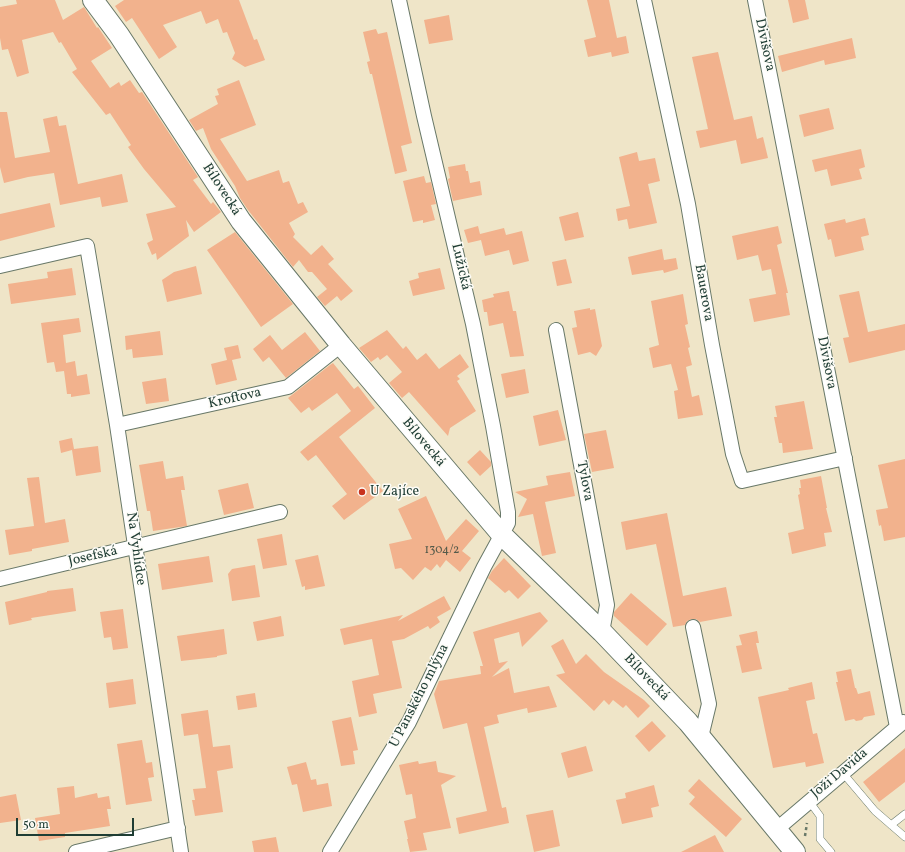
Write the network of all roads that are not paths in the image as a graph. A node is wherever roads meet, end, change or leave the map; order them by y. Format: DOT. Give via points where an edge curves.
graph roads {
  1 [pos="93,0"];
  2 [pos="399,0"];
  3 [pos="644,0"];
  4 [pos="755,0"];
  5 [pos="0,266"];
  6 [pos="556,330"];
  7 [pos="341,345"];
  8 [pos="117,425"];
  9 [pos="845,458"];
  10 [pos="280,512"];
  11 [pos="502,535"];
  12 [pos="135,548"];
  13 [pos="0,579"];
  14 [pos="694,627"];
  15 [pos="602,632"];
  16 [pos="901,724"];
  17 [pos="701,737"];
  18 [pos="842,772"];
  19 [pos="805,804"];
  20 [pos="905,814"];
  21 [pos="891,825"];
  22 [pos="178,828"];
  23 [pos="777,829"];
  24 [pos="905,837"];
  25 [pos="800,845"];
  26 [pos="76,852"];
  27 [pos="181,852"];
  28 [pos="330,852"];
  29 [pos="831,852"];
  1 -- 7 [label="main road, Bílovecká" via="119,35 241,220"];
  2 -- 11 [label="street, Lužická" via="473,324 493,426 508,512 508,523"];
  3 -- 9 [label="street, Bauerova" via="688,204 733,454 742,482"];
  4 -- 9 [label="street, Divišova"];
  5 -- 8 [label="street, Na Vyhlídce" via="87,246"];
  6 -- 15 [label="street, Tylova" via="607,605"];
  7 -- 8 [label="street, Kroftova" via="288,387"];
  7 -- 11 [label="main road, Bílovecká"];
  8 -- 12 [label="street, Na Vyhlídce"];
  9 -- 16 [label="street, Divišova"];
  10 -- 12 [label="street, Josefská"];
  11 -- 15 [label="main road, Bílovecká"];
  11 -- 28 [label="street, U Panského mlýna" via="409,722"];
  12 -- 13 [label="street, Josefská"];
  12 -- 22 [label="street, Na Vyhlídce"];
  14 -- 17 [label="street" via="709,704"];
  15 -- 17 [label="main road, Bílovecká"];
  16 -- 18 [label="street, Joži Davida"];
  17 -- 23 [label="main road, Bílovecká"];
  18 -- 19 [label="street, Joži Davida"];
  18 -- 21 [label="lane" via="875,811"];
  19 -- 23 [label="street, Joži Davida"];
  19 -- 29 [label="lane" via="820,816 820,839"];
  20 -- 21 [label="lane"];
  21 -- 24 [label="lane"];
  22 -- 26 [label="street"];
  22 -- 27 [label="street, Na Vyhlídce"];
  23 -- 25 [label="main road, Bílovecká"];
}
